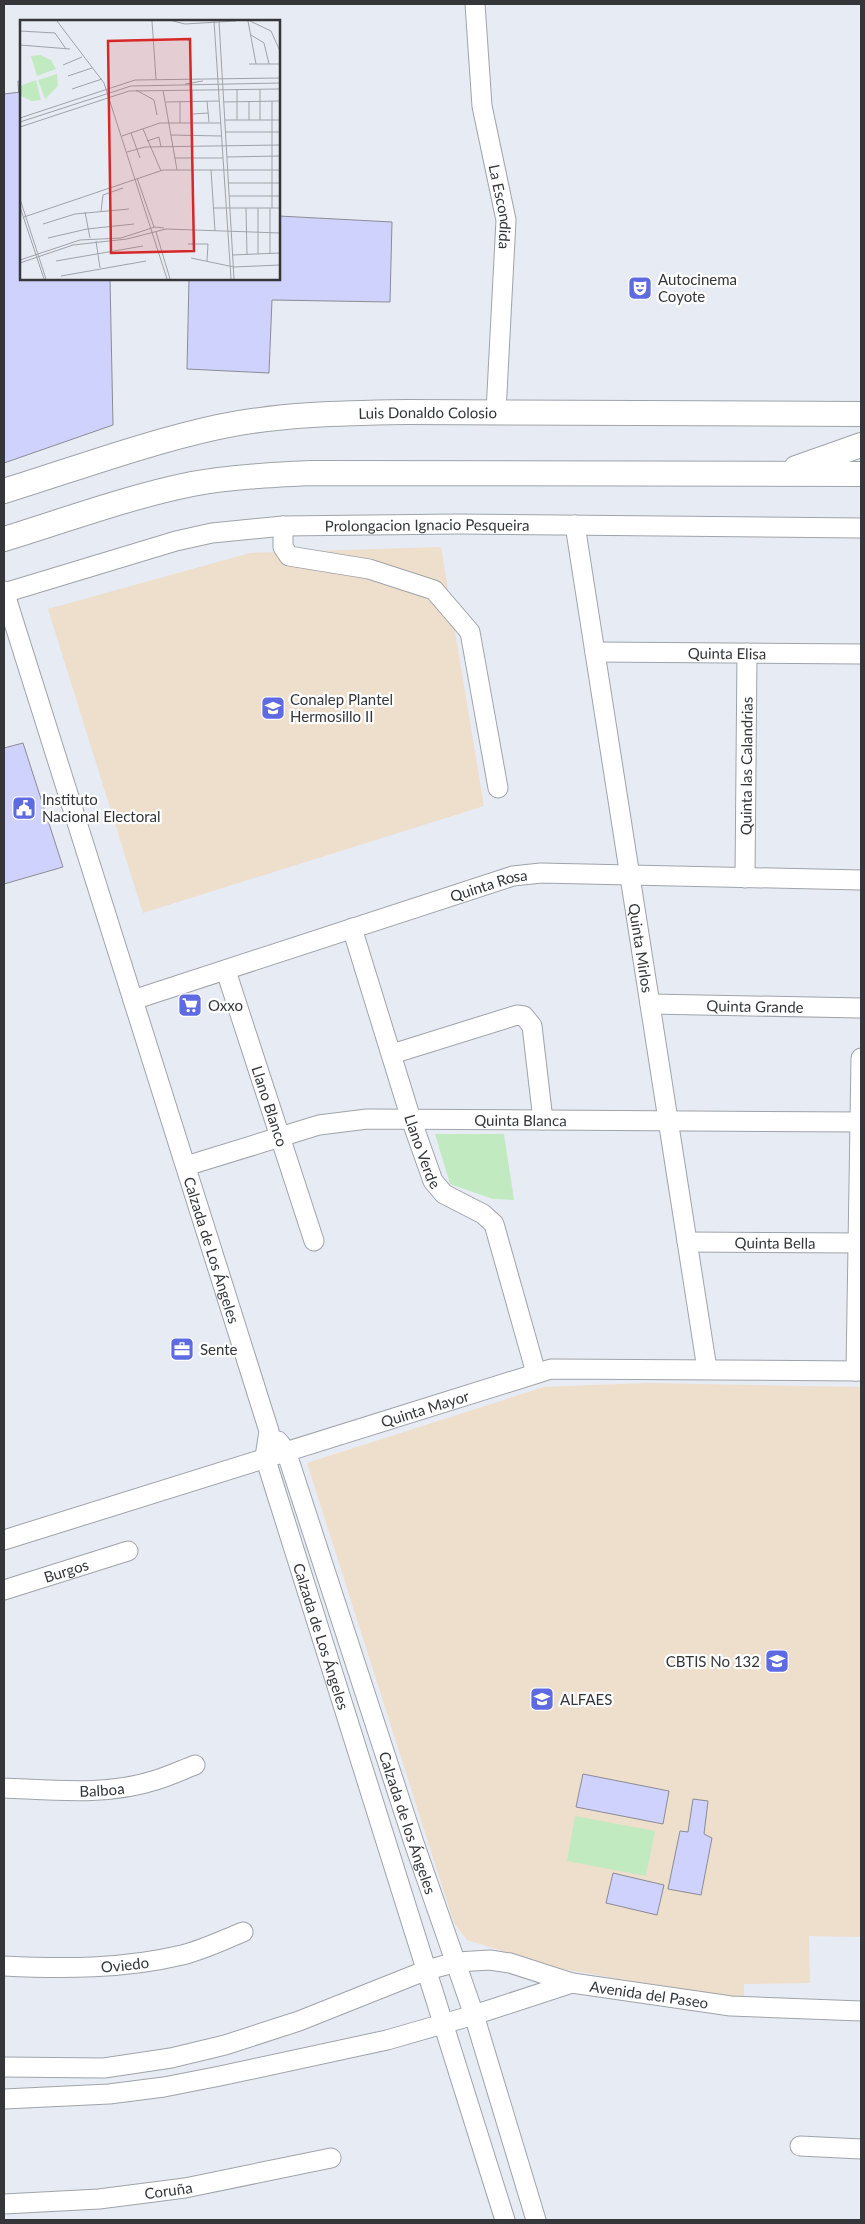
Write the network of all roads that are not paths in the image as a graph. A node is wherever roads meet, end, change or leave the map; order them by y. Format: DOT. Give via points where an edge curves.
graph roads {
  1 [pos="475,4"];
  2 [pos="496,412"];
  3 [pos="861,414"];
  4 [pos="861,445"];
  5 [pos="783,473"];
  6 [pos="861,474"];
  7 [pos="4,491"];
  8 [pos="575,525"];
  9 [pos="283,526"];
  10 [pos="861,528"];
  11 [pos="4,539"];
  12 [pos="4,592"];
  13 [pos="595,652"];
  14 [pos="747,653"];
  15 [pos="861,654"];
  16 [pos="498,788"];
  17 [pos="630,876"];
  18 [pos="745,878"];
  19 [pos="861,880"];
  20 [pos="352,928"];
  21 [pos="226,971"];
  22 [pos="133,1000"];
  23 [pos="650,1004"];
  24 [pos="861,1008"];
  25 [pos="392,1054"];
  26 [pos="861,1058"];
  27 [pos="411,1119"];
  28 [pos="543,1120"];
  29 [pos="666,1120"];
  30 [pos="861,1122"];
  31 [pos="281,1137"];
  32 [pos="186,1166"];
  33 [pos="314,1241"];
  34 [pos="687,1242"];
  35 [pos="860,1244"];
  36 [pos="707,1369"];
  37 [pos="858,1371"];
  38 [pos="536,1373"];
  39 [pos="269,1431"];
  40 [pos="286,1451"];
  41 [pos="265,1457"];
  42 [pos="4,1540"];
  43 [pos="128,1550"];
  44 [pos="4,1590"];
  45 [pos="196,1765"];
  46 [pos="4,1788"];
  47 [pos="243,1932"];
  48 [pos="456,1962"];
  49 [pos="4,1966"];
  50 [pos="427,1970"];
  51 [pos="572,1983"];
  52 [pos="861,2010"];
  53 [pos="474,2015"];
  54 [pos="444,2023"];
  55 [pos="4,2067"];
  56 [pos="4,2098"];
  57 [pos="800,2146"];
  58 [pos="861,2149"];
  59 [pos="331,2158"];
  60 [pos="4,2204"];
  61 [pos="505,2220"];
  62 [pos="536,2220"];
  1 -- 2 [label="street, La Escondida" via="482,106 506,220"];
  2 -- 3 [label="main road, Luis Donaldo Colosio"];
  2 -- 7 [label="main road, Luis Donaldo Colosio" via="335,413 262,420 162,442"];
  4 -- 5 [label="main road"];
  5 -- 6 [label="main road"];
  5 -- 11 [label="main road" via="310,473 238,478 191,484"];
  8 -- 9 [label="street, Prolongacion Ignacio Pesqueira"];
  8 -- 10 [label="street, Prolongacion Ignacio Pesqueira"];
  8 -- 13 [label="street, Quinta Mirlos"];
  9 -- 12 [label="street, Prolongacion Ignacio Pesqueira" via="212,533 176,541"];
  9 -- 16 [label="street" via="284,547 289,556 369,569 434,590 470,632"];
  12 -- 22 [label="street, Calzada de Los Ángeles"];
  13 -- 14 [label="street, Quinta Elisa"];
  13 -- 17 [label="street, Quinta Mirlos"];
  14 -- 15 [label="street, Quinta Elisa"];
  14 -- 18 [label="street, Quinta las Calandrias"];
  17 -- 18 [label="street, Quinta Rosa"];
  17 -- 20 [label="street, Quinta Rosa" via="541,873 514,876"];
  17 -- 23 [label="street, Quinta Mirlos"];
  18 -- 19 [label="street, Quinta Rosa"];
  20 -- 21 [label="street, Quinta Rosa"];
  20 -- 25 [label="street, Llano Verde"];
  21 -- 22 [label="street, Quinta Rosa"];
  21 -- 31 [label="street, Llano Blanco"];
  22 -- 32 [label="street, Calzada de Los Ángeles"];
  23 -- 24 [label="street, Quinta Grande"];
  23 -- 29 [label="street, Quinta Mirlos"];
  25 -- 27 [label="street, Llano Verde"];
  25 -- 28 [label="street" via="517,1014 524,1016 532,1026"];
  26 -- 30 [label="street"];
  27 -- 28 [label="street, Quinta Blanca"];
  27 -- 31 [label="street, Quinta Blanca" via="328,1123"];
  27 -- 38 [label="street, Llano Verde" via="438,1189 483,1214 494,1224"];
  28 -- 29 [label="street, Quinta Blanca"];
  29 -- 30 [label="street, Quinta Blanca"];
  29 -- 34 [label="street, Quinta Mirlos"];
  30 -- 35 [label="street"];
  31 -- 32 [label="street, Quinta Blanca"];
  31 -- 33 [label="street, Llano Blanco"];
  32 -- 39 [label="street, Calzada de Los Ángeles"];
  34 -- 35 [label="street, Quinta Bella"];
  34 -- 36 [label="street, Quinta Mirlos"];
  35 -- 37 [label="street"];
  36 -- 37 [label="street, Quinta Mayor"];
  36 -- 38 [label="street, Quinta Mayor" via="563,1368"];
  38 -- 40 [label="street, Quinta Mayor"];
  39 -- 40 [label="street, Calzada de los Ángeles"];
  39 -- 41 [label="street, Calzada de Los Ángeles"];
  40 -- 41 [label="street, Quinta Mayor"];
  40 -- 48 [label="street, Calzada de los Ángeles"];
  41 -- 42 [label="street, Quinta Mayor"];
  41 -- 50 [label="street, Calzada de Los Ángeles"];
  43 -- 44 [label="street, Burgos"];
  45 -- 46 [label="street, Balboa" via="155,1781 121,1788 83,1791"];
  47 -- 49 [label="street, Oviedo" via="183,1954 139,1963 72,1968"];
  48 -- 50 [label="street"];
  48 -- 51 [label="street" via="490,1960 510,1963"];
  48 -- 53 [label="street, Calzada de los Ángeles"];
  50 -- 54 [label="street, Calzada de Los Ángeles"];
  50 -- 55 [label="street" via="299,2021 225,2045 171,2058 104,2068"];
  51 -- 52 [label="street, Avenida del Paseo" via="731,2006"];
  51 -- 53 [label="street, Avenida del Paseo"];
  53 -- 54 [label="street, Avenida del Paseo"];
  53 -- 62 [label="street, Calzada de los Ángeles"];
  54 -- 56 [label="street, Avenida del Paseo" via="350,2048 164,2087 109,2094"];
  54 -- 61 [label="street"];
  57 -- 58 [label="street"];
  59 -- 60 [label="street, Coruña" via="185,2188 99,2199"];
}
